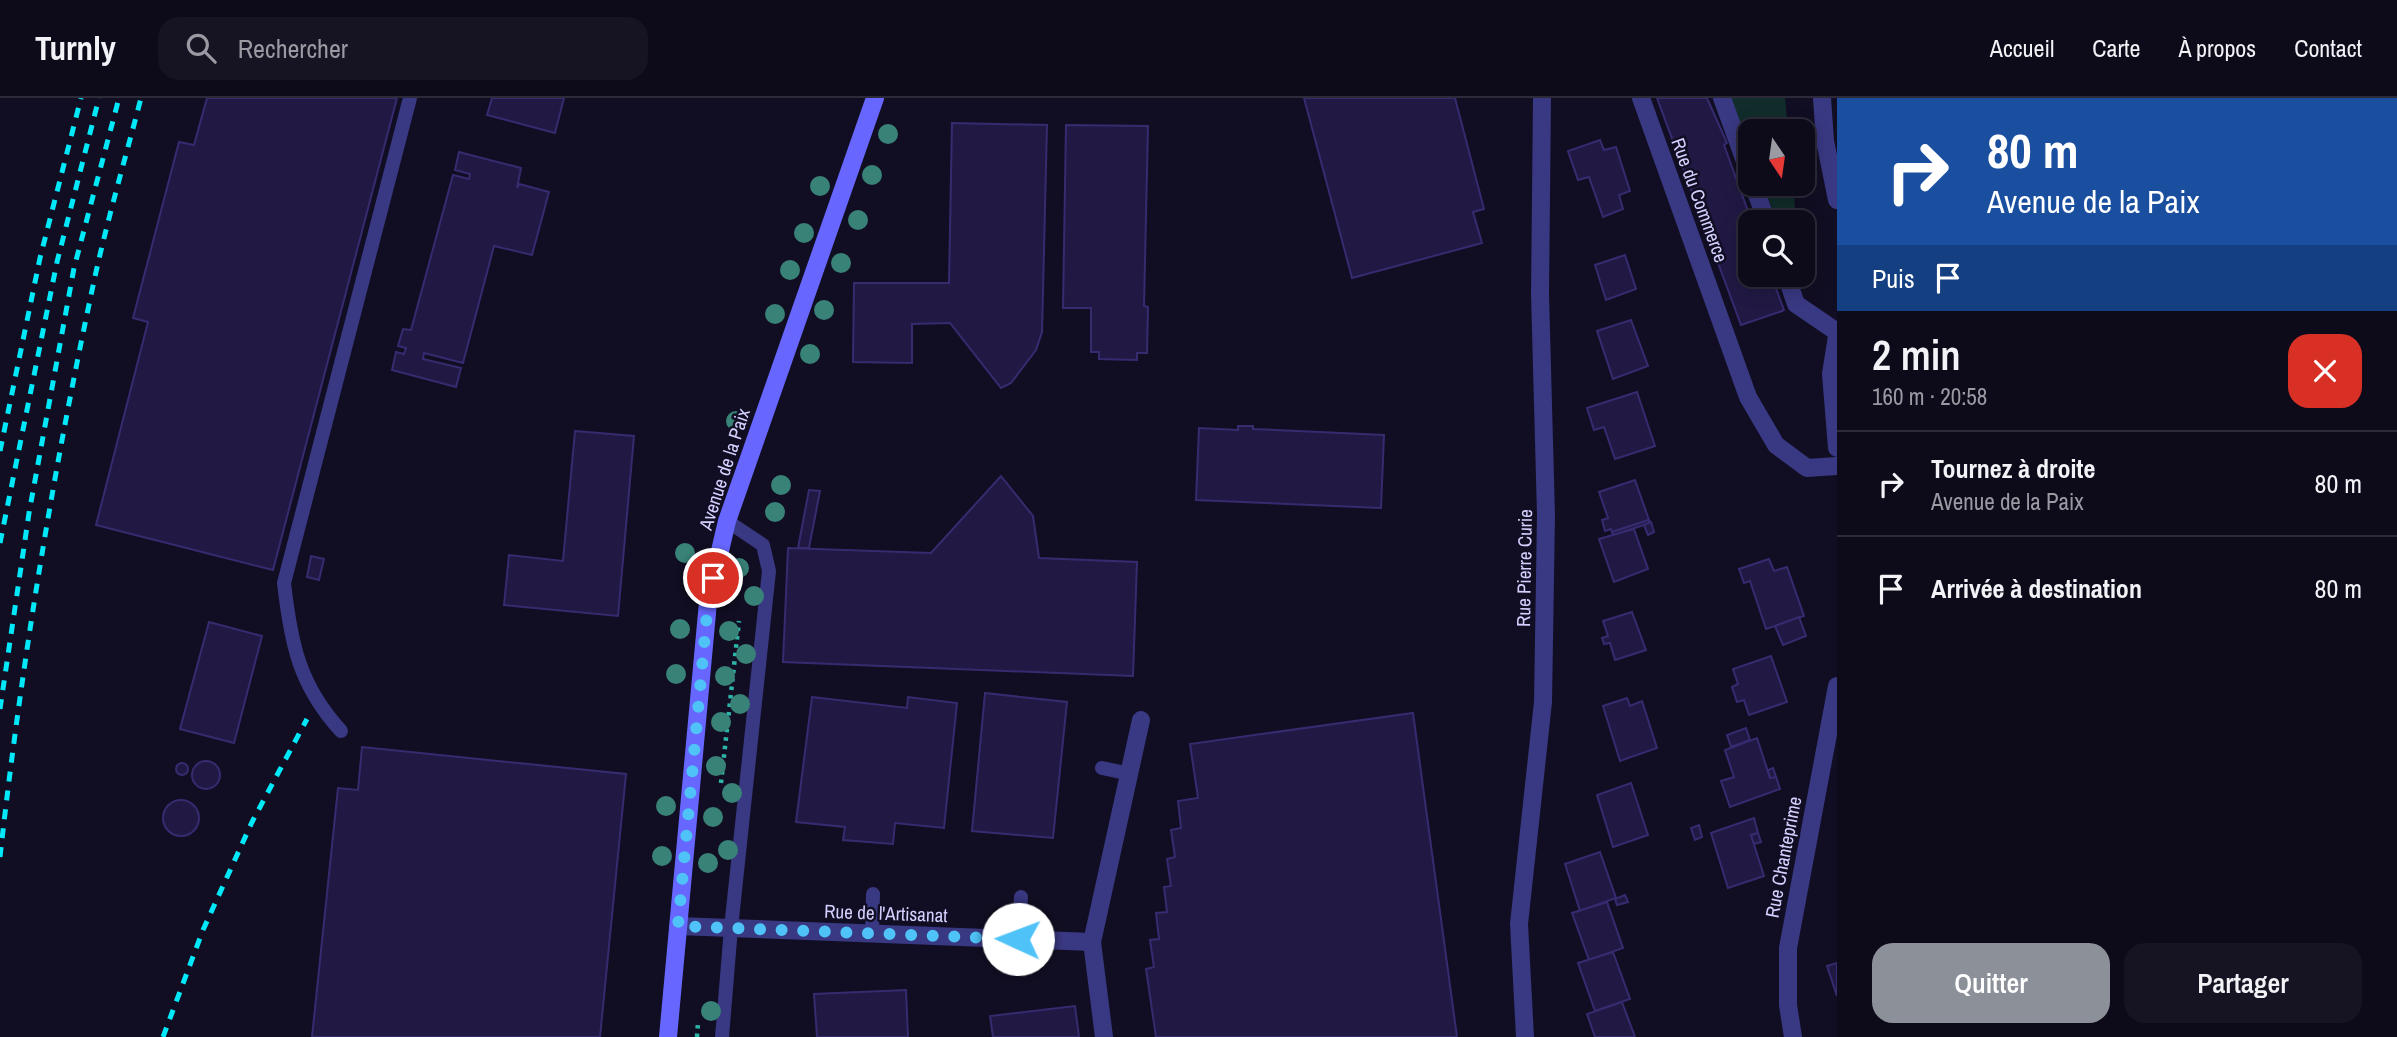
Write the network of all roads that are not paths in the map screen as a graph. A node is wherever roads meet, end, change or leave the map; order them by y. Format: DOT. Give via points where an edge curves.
graph roads {
  1 [pos="410,98"];
  2 [pos="875,98"];
  3 [pos="1542,98"];
  4 [pos="1641,98"];
  5 [pos="1722,98"];
  6 [pos="1822,98"];
  7 [pos="1738,142"];
  8 [pos="1837,200"];
  9 [pos="1790,287"];
  10 [pos="1837,334"];
  11 [pos="1834,371"];
  12 [pos="1837,448"];
  13 [pos="1837,466"];
  14 [pos="727,521"];
  15 [pos="1837,686"];
  16 [pos="1141,720"];
  17 [pos="341,732"];
  18 [pos="1102,768"];
  19 [pos="1130,774"];
  20 [pos="873,894"];
  21 [pos="1021,897"];
  22 [pos="678,926"];
  23 [pos="731,928"];
  24 [pos="872,933"];
  25 [pos="1018,939"];
  26 [pos="1092,942"];
  27 [pos="668,1037"];
  28 [pos="722,1037"];
  29 [pos="1104,1037"];
  30 [pos="1525,1037"];
  31 [pos="1793,1037"];
  1 -- 17 [label="lane" via="284,583 290,631 305,681"];
  2 -- 14 [label="main road, Avenue de la Paix"];
  3 -- 30 [label="street, Rue Pierre Curie" via="1539,294 1546,541 1543,702 1519,924"];
  4 -- 13 [label="street, Rue du Commerce" via="1748,397 1776,445 1807,468"];
  5 -- 7 [label="street"];
  6 -- 8 [label="street"];
  9 -- 10 [label="street" via="1796,304"];
  10 -- 11 [label="street"];
  11 -- 12 [label="street"];
  14 -- 22 [label="main road, Avenue de la Paix" via="708,602"];
  14 -- 23 [label="lane" via="763,545 769,571"];
  15 -- 31 [label="street, Rue Chanteprime" via="1788,948"];
  16 -- 19 [label="street"];
  18 -- 19 [label="lane"];
  19 -- 26 [label="street"];
  20 -- 24 [label="lane"];
  21 -- 25 [label="lane"];
  22 -- 23 [label="street, Rue de l'Artisanat"];
  22 -- 27 [label="main road, Avenue de la Paix"];
  23 -- 24 [label="street, Rue de l'Artisanat"];
  23 -- 28 [label="lane"];
  24 -- 25 [label="street, Rue de l'Artisanat"];
  25 -- 26 [label="street, Rue de l'Artisanat"];
  26 -- 29 [label="street"];
}
